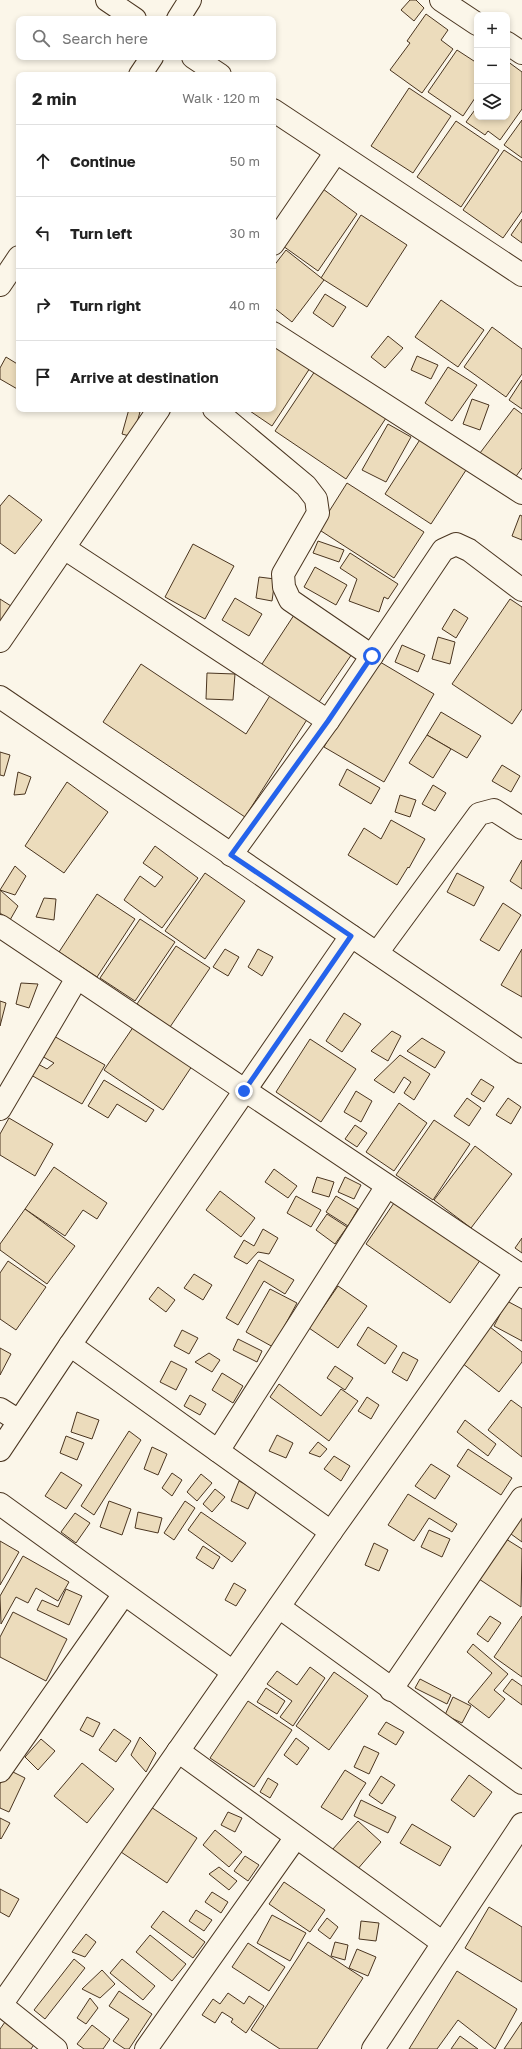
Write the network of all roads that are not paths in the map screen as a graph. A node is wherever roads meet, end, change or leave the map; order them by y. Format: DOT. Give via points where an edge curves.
graph roads {
  1 [pos="107,0"];
  2 [pos="190,0"];
  3 [pos="441,0"];
  4 [pos="131,16"];
  5 [pos="180,16"];
  6 [pos="474,22"];
  7 [pos="510,45"];
  8 [pos="522,53"];
  9 [pos="150,60"];
  10 [pos="198,60"];
  11 [pos="142,72"];
  12 [pos="216,72"];
  13 [pos="276,112"];
  14 [pos="336,152"];
  15 [pos="276,240"];
  16 [pos="16,261"];
  17 [pos="522,275"];
  18 [pos="0,285"];
  19 [pos="276,335"];
  20 [pos="157,412"];
  21 [pos="218,412"];
  22 [pos="522,492"];
  23 [pos="64,548"];
  24 [pos="520,583"];
  25 [pos="0,641"];
  26 [pos="372,656"];
  27 [pos="0,698"];
  28 [pos="328,721"];
  29 [pos="517,820"];
  30 [pos="231,855"];
  31 [pos="0,926"];
  32 [pos="351,936"];
  33 [pos="377,953"];
  34 [pos="77,978"];
  35 [pos="522,1052"];
  36 [pos="244,1091"];
  37 [pos="0,1109"];
  38 [pos="388,1186"];
  39 [pos="519,1274"];
  40 [pos="70,1345"];
  41 [pos="0,1408"];
  42 [pos="19,1421"];
  43 [pos="0,1450"];
  44 [pos="218,1451"];
  45 [pos="522,1498"];
  46 [pos="0,1504"];
  47 [pos="331,1532"];
  48 [pos="124,1594"];
  49 [pos="279,1607"];
  50 [pos="233,1672"];
  51 [pos="391,1690"];
  52 [pos="178,1751"];
  53 [pos="0,1771"];
  54 [pos="522,1783"];
  55 [pos="522,1824"];
  56 [pos="296,1837"];
  57 [pos="443,1943"];
  58 [pos="1,2004"];
  59 [pos="56,2049"];
  60 [pos="146,2049"];
  61 [pos="373,2049"];
  1 -- 4 [label="street"];
  2 -- 5 [label="street"];
  3 -- 6 [label="street"];
  7 -- 8 [label="street"];
  9 -- 11 [label="street"];
  10 -- 12 [label="street"];
  13 -- 14 [label="street"];
  14 -- 15 [label="street"];
  14 -- 17 [label="street"];
  16 -- 18 [label="street"];
  19 -- 22 [label="street"];
  20 -- 23 [label="street"];
  21 -- 26 [label="street" via="306,486 316,499 318,513 283,574 284,588 290,600"];
  23 -- 25 [label="street"];
  23 -- 28 [label="street"];
  24 -- 26 [label="street" via="469,550 456,544 451,546 443,550"];
  26 -- 28 [label="street"];
  27 -- 30 [label="street"];
  28 -- 30 [label="street"];
  29 -- 33 [label="street" via="494,810 479,814"];
  30 -- 32 [label="street"];
  31 -- 34 [label="street"];
  32 -- 33 [label="street"];
  32 -- 36 [label="street"];
  33 -- 35 [label="street"];
  34 -- 36 [label="street"];
  34 -- 37 [label="street"];
  36 -- 38 [label="street"];
  36 -- 40 [label="street"];
  38 -- 39 [label="street"];
  38 -- 44 [label="street"];
  39 -- 47 [label="street"];
  40 -- 42 [label="street"];
  40 -- 44 [label="street"];
  41 -- 42 [label="street"];
  42 -- 43 [label="street"];
  44 -- 47 [label="street"];
  45 -- 51 [label="street"];
  46 -- 48 [label="street"];
  47 -- 49 [label="street"];
  48 -- 50 [label="street"];
  48 -- 53 [label="street"];
  49 -- 50 [label="street"];
  49 -- 51 [label="street"];
  50 -- 52 [label="street"];
  51 -- 54 [label="street"];
  52 -- 56 [label="street"];
  52 -- 58 [label="street"];
  55 -- 57 [label="street"];
  56 -- 57 [label="street"];
  56 -- 60 [label="street"];
  57 -- 61 [label="street"];
  58 -- 59 [label="street"];
}
